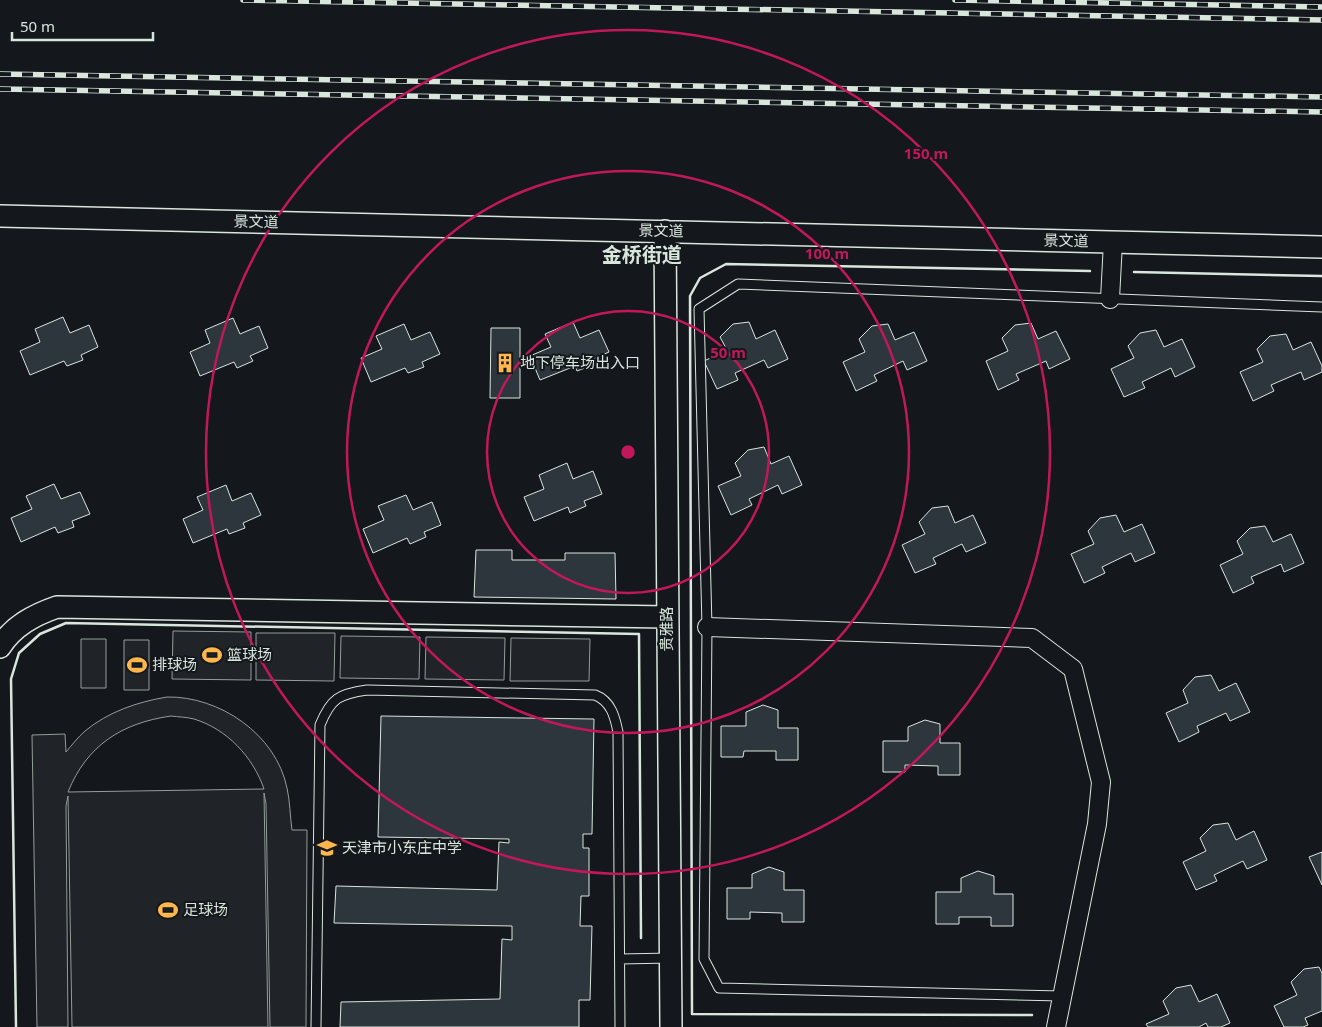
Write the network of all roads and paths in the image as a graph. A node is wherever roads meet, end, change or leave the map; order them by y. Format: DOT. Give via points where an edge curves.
graph roads {
  1 [pos="0,216"];
  2 [pos="665,231"];
  3 [pos="1113,242"];
  4 [pos="1322,247"];
  5 [pos="1110,298"];
  6 [pos="1322,307"];
  7 [pos="667,617"];
  8 [pos="707,627"];
  9 [pos="0,647"];
  10 [pos="671,958"];
  11 [pos="620,959"];
  12 [pos="1062,996"];
  13 [pos="316,1027"];
  14 [pos="620,1027"];
  15 [pos="671,1027"];
  16 [pos="1056,1027"];
  1 -- 2 [label="street, 景文道"];
  2 -- 3 [label="street, 景文道"];
  2 -- 7 [label="street, 贵雅路"];
  3 -- 4 [label="street, 景文道"];
  3 -- 5 [label="street"];
  5 -- 6 [label="lane"];
  5 -- 8 [label="lane" via="738,284 699,309"];
  7 -- 9 [label="street" via="57,607 17,626"];
  7 -- 10 [label="street, 贵雅路"];
  8 -- 12 [label="lane" via="704,959 719,988"];
  8 -- 12 [label="street" via="1032,638 1073,669 1101,782 1097,824"];
  10 -- 11 [label="lane"];
  10 -- 15 [label="street, 贵雅路"];
  11 -- 13 [label="lane" via="618,732 616,719 603,698 595,695 348,692 334,698 320,725"];
  11 -- 14 [label="lane"];
  12 -- 16 [label="street"];
}
